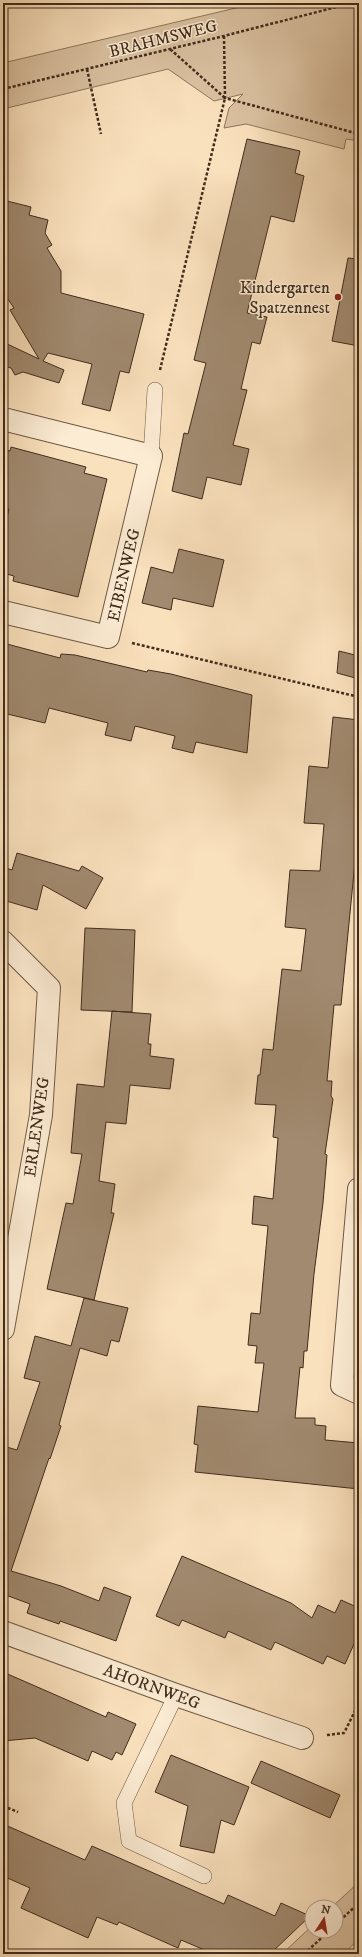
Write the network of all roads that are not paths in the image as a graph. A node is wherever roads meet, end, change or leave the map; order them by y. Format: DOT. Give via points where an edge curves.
graph roads {
  1 [pos="155,390"];
  2 [pos="3,419"];
  3 [pos="151,456"];
  4 [pos="3,612"];
  5 [pos="3,942"];
  6 [pos="359,1189"];
  7 [pos="3,1329"];
  8 [pos="359,1392"];
  9 [pos="3,1632"];
  10 [pos="176,1695"];
  11 [pos="302,1738"];
  12 [pos="204,1876"];
  1 -- 3 [label="lane, EIBENWEG"];
  2 -- 3 [label="street"];
  3 -- 4 [label="street, EIBENWEG" via="108,637"];
  5 -- 7 [label="street, ERLENWEG" via="49,988 41,1115"];
  6 -- 8 [label="street" via="342,1385"];
  9 -- 10 [label="street, AHORNWEG"];
  10 -- 11 [label="street, AHORNWEG"];
  10 -- 12 [label="lane" via="124,1803 129,1841"];
}
